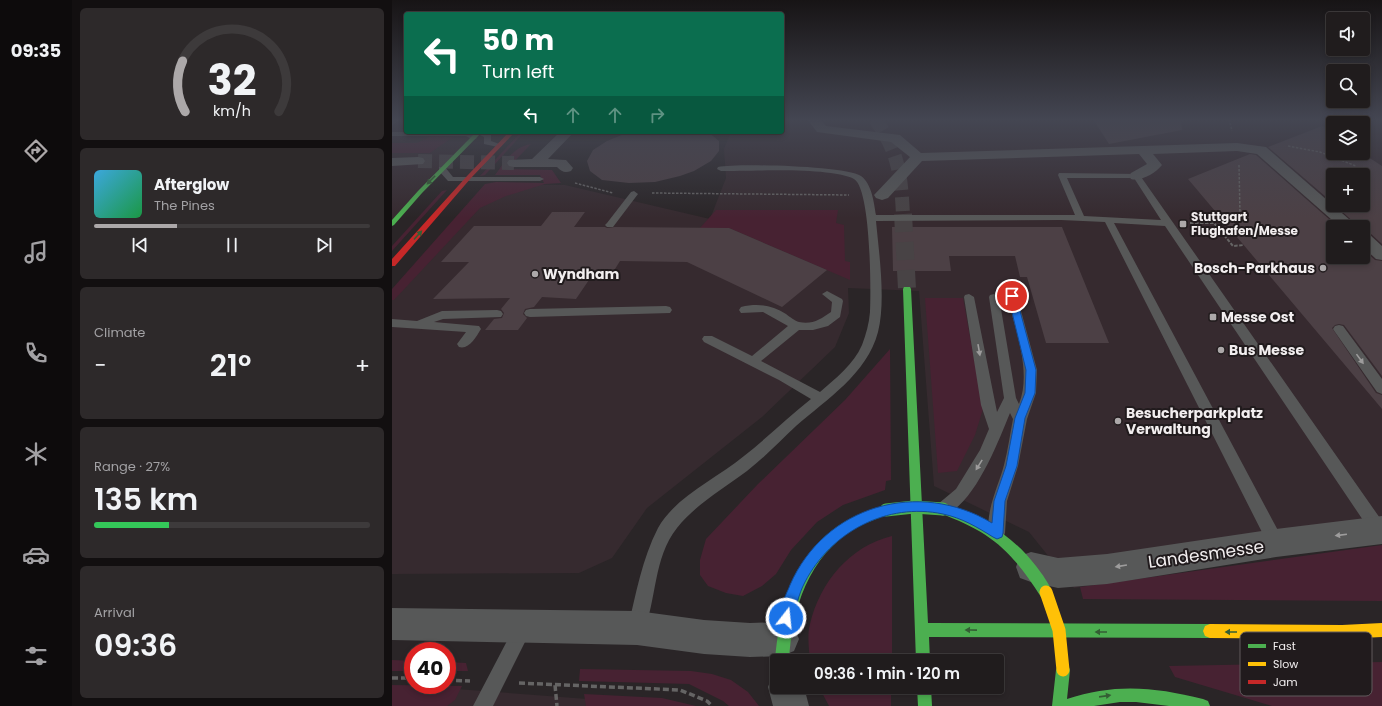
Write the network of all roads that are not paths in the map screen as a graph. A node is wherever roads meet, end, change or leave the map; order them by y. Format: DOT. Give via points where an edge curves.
graph roads {
  1 [pos="459,152"];
  2 [pos="492,152"];
  3 [pos="547,152"];
  4 [pos="912,152"];
  5 [pos="1080,152"];
  6 [pos="1145,152"];
  7 [pos="1263,152"];
  8 [pos="918,157"];
  9 [pos="418,161"];
  10 [pos="392,162"];
  11 [pos="514,163"];
  12 [pos="536,163"];
  13 [pos="566,168"];
  14 [pos="442,169"];
  15 [pos="721,169"];
  16 [pos="1136,176"];
  17 [pos="540,179"];
  18 [pos="466,180"];
  19 [pos="634,194"];
  20 [pos="874,195"];
  21 [pos="872,218"];
  22 [pos="1081,219"];
  23 [pos="1108,220"];
  24 [pos="1342,220"];
  25 [pos="393,221"];
  26 [pos="1168,223"];
  27 [pos="610,224"];
  28 [pos="1370,244"];
  29 [pos="1382,255"];
  30 [pos="392,264"];
  31 [pos="907,290"];
  32 [pos="827,294"];
  33 [pos="1012,296"];
  34 [pos="969,297"];
  35 [pos="994,297"];
  36 [pos="666,310"];
  37 [pos="745,310"];
  38 [pos="530,313"];
  39 [pos="497,314"];
  40 [pos="392,323"];
  41 [pos="418,324"];
  42 [pos="796,326"];
  43 [pos="1338,329"];
  44 [pos="708,339"];
  45 [pos="463,344"];
  46 [pos="752,362"];
  47 [pos="1382,389"];
  48 [pos="820,398"];
  49 [pos="1010,398"];
  50 [pos="1020,418"];
  51 [pos="996,429"];
  52 [pos="943,509"];
  53 [pos="1381,529"];
  54 [pos="997,533"];
  55 [pos="1276,543"];
  56 [pos="1039,579"];
  57 [pos="392,624"];
  58 [pos="524,625"];
  59 [pos="637,628"];
  60 [pos="922,630"];
  61 [pos="1382,630"];
  62 [pos="782,650"];
  63 [pos="924,654"];
  64 [pos="788,694"];
  65 [pos="924,694"];
  66 [pos="484,706"];
  67 [pos="791,706"];
  68 [pos="925,706"];
  69 [pos="1059,706"];
  70 [pos="1068,706"];
  71 [pos="1203,706"];
  1 -- 14 [label="main road"];
  2 -- 18 [label="main road"];
  3 -- 12 [label="street"];
  4 -- 8 [label="street"];
  5 -- 8 [label="street"];
  6 -- 16 [label="street" via="1155,165"];
  7 -- 24 [label="street"];
  8 -- 20 [label="street"];
  9 -- 10 [label="street"];
  11 -- 12 [label="street"];
  12 -- 13 [label="street" via="562,163"];
  14 -- 18 [label="lane" via="451,179"];
  14 -- 25 [label="main road, one-way"];
  15 -- 20 [label="lane" via="843,172 858,178"];
  16 -- 22 [label="lane" via="1062,176"];
  16 -- 26 [label="lane"];
  17 -- 18 [label="lane"];
  30 -- 18 [label="main road, one-way"];
  19 -- 27 [label="lane"];
  20 -- 21 [label="lane"];
  21 -- 22 [label="lane"];
  21 -- 48 [label="lane" via="875,304 873,332 862,355 843,380"];
  22 -- 23 [label="lane"];
  23 -- 26 [label="lane"];
  23 -- 55 [label="lane"];
  26 -- 53 [label="lane"];
  28 -- 29 [label="street"];
  31 -- 60 [label="main road"];
  32 -- 42 [label="lane" via="838,301 836,314 824,323"];
  33 -- 50 [label="lane" via="1031,370 1030,393"];
  34 -- 51 [label="lane, one-way" via="988,405"];
  35 -- 49 [label="lane"];
  36 -- 38 [label="lane"];
  37 -- 42 [label="lane" via="764,309"];
  39 -- 41 [label="lane" via="442,315"];
  40 -- 41 [label="lane"];
  41 -- 45 [label="lane" via="475,329"];
  42 -- 46 [label="lane"];
  43 -- 47 [label="lane, one-way"];
  44 -- 46 [label="lane"];
  46 -- 48 [label="lane"];
  48 -- 59 [label="lane" via="743,466 690,504 670,524 656,549"];
  49 -- 50 [label="lane"];
  49 -- 51 [label="lane"];
  50 -- 54 [label="lane" via="1012,466 999,501"];
  51 -- 52 [label="lane, one-way" via="986,453 961,494"];
  52 -- 54 [label="main road" via="980,522"];
  52 -- 62 [label="main road, bridge" via="924,506 886,510 861,519 838,533 817,553 800,577 788,607"];
  53 -- 55 [label="street, Landesmesse, one-way"];
  54 -- 56 [label="main road" via="1015,548"];
  55 -- 56 [label="street, Landesmesse, one-way" via="1107,569 1058,573"];
  56 -- 69 [label="main road, bridge" via="1056,616 1062,642 1063,670"];
  57 -- 58 [label="street"];
  58 -- 59 [label="street"];
  58 -- 66 [label="lane"];
  59 -- 62 [label="street" via="750,640"];
  61 -- 60 [label="main road, one-way"];
  60 -- 63 [label="main road"];
  64 -- 67 [label="street"];
  65 -- 68 [label="main road"];
  70 -- 71 [label="main road, one-way" via="1085,699 1116,695 1162,696"];
}
